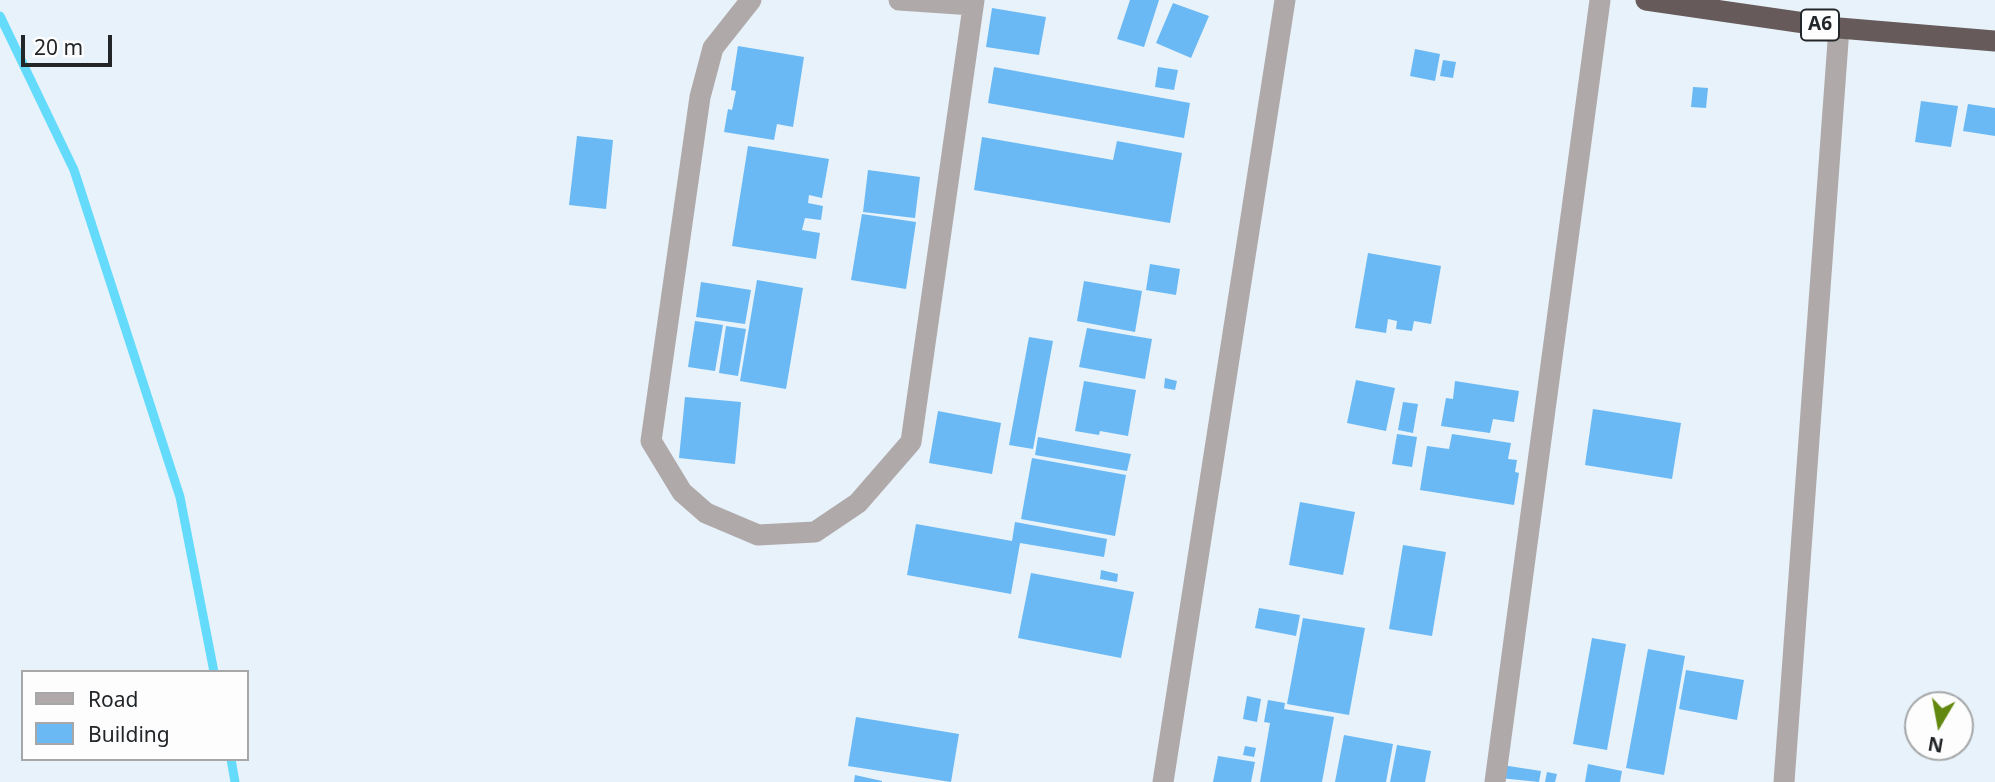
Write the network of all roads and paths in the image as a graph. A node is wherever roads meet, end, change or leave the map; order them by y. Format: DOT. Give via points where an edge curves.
graph roads {
  1 [pos="751,0"];
  2 [pos="899,0"];
  3 [pos="1285,0"];
  4 [pos="1600,0"];
  5 [pos="1646,0"];
  6 [pos="973,2"];
  7 [pos="1839,28"];
  8 [pos="1995,41"];
  9 [pos="1163,782"];
  10 [pos="1495,782"];
  11 [pos="1784,782"];
  1 -- 6 [label="street" via="713,48 700,97 651,441 682,492 706,513 758,535 815,532 858,503 911,442"];
  2 -- 6 [label="street"];
  3 -- 9 [label="street"];
  4 -- 10 [label="street"];
  5 -- 7 [label="highway, A6"];
  7 -- 8 [label="highway, A6"];
  7 -- 11 [label="street"];
}
